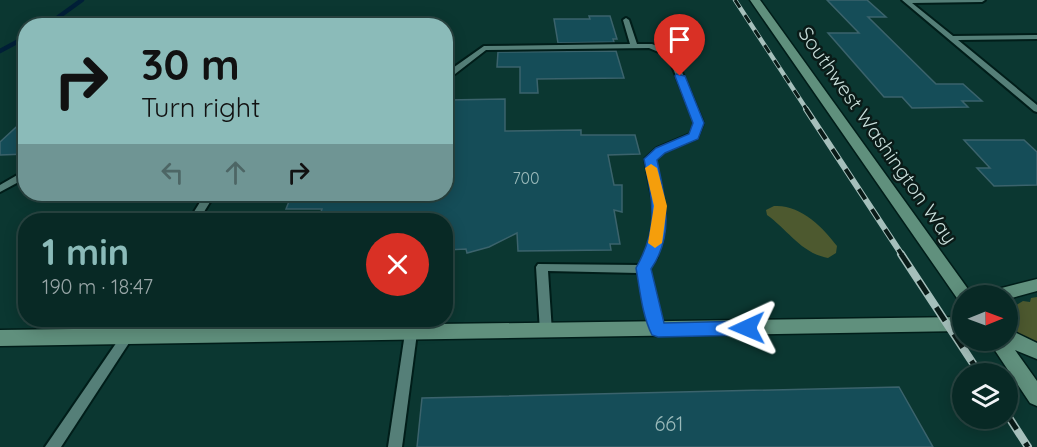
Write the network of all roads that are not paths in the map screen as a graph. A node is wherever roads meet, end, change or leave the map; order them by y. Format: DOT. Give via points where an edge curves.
graph roads {
  1 [pos="755,0"];
  2 [pos="906,0"];
  3 [pos="982,0"];
  4 [pos="626,20"];
  5 [pos="1037,37"];
  6 [pos="951,38"];
  7 [pos="634,46"];
  8 [pos="453,71"];
  9 [pos="1037,109"];
  10 [pos="18,178"];
  11 [pos="0,189"];
  12 [pos="643,268"];
  13 [pos="957,285"];
  14 [pos="1037,285"];
  15 [pos="1018,290"];
  16 [pos="952,324"];
  17 [pos="133,327"];
  18 [pos="658,330"];
  19 [pos="546,332"];
  20 [pos="411,333"];
  21 [pos="127,337"];
  22 [pos="0,338"];
  23 [pos="1018,343"];
  24 [pos="1005,351"];
  25 [pos="1037,351"];
  26 [pos="1037,397"];
  27 [pos="52,447"];
  28 [pos="395,447"];
  1 -- 13 [label="street, Southwest Washington Way"];
  2 -- 3 [label="lane"];
  2 -- 6 [label="lane"];
  4 -- 7 [label="lane"];
  5 -- 6 [label="lane"];
  6 -- 9 [label="lane"];
  7 -- 8 [label="lane" via="484,48"];
  7 -- 12 [label="lane" via="656,48 671,55 699,123 694,136 660,150 650,159 660,213 651,257"];
  10 -- 11 [label="lane"];
  12 -- 18 [label="lane"];
  12 -- 19 [label="lane" via="542,267"];
  14 -- 15 [label="street"];
  16 -- 18 [label="street"];
  17 -- 21 [label="lane"];
  18 -- 19 [label="street"];
  19 -- 20 [label="street"];
  20 -- 21 [label="street"];
  20 -- 28 [label="lane"];
  21 -- 22 [label="street"];
  21 -- 27 [label="lane"];
  23 -- 25 [label="street"];
  24 -- 26 [label="street"];
}
